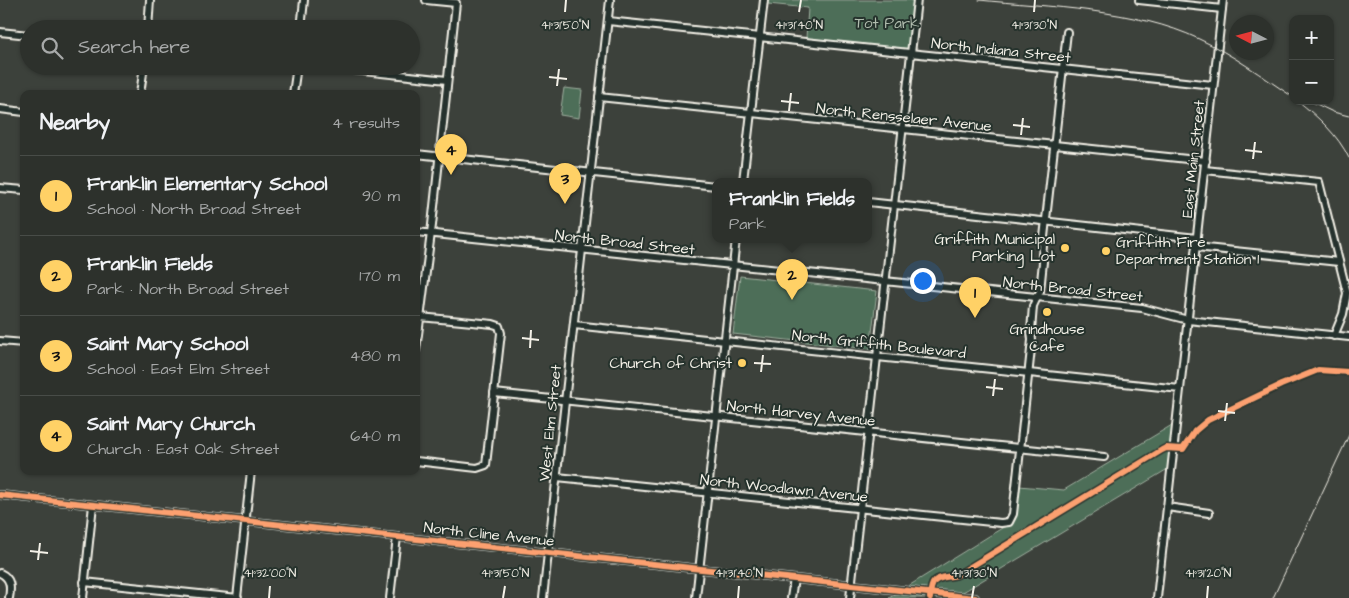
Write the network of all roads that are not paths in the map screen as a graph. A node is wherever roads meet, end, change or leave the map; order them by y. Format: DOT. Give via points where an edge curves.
graph roads {
  1 [pos="150,0"];
  2 [pos="304,0"];
  3 [pos="426,0"];
  4 [pos="610,0"];
  5 [pos="764,0"];
  6 [pos="917,0"];
  7 [pos="1139,0"];
  8 [pos="1223,0"];
  9 [pos="1222,9"];
  10 [pos="149,20"];
  11 [pos="302,20"];
  12 [pos="608,21"];
  13 [pos="0,32"];
  14 [pos="1067,32"];
  15 [pos="20,34"];
  16 [pos="759,37"];
  17 [pos="911,53"];
  18 [pos="1062,70"];
  19 [pos="143,75"];
  20 [pos="295,75"];
  21 [pos="400,75"];
  22 [pos="447,80"];
  23 [pos="1214,85"];
  24 [pos="141,90"];
  25 [pos="293,90"];
  26 [pos="599,97"];
  27 [pos="0,109"];
  28 [pos="20,112"];
  29 [pos="751,113"];
  30 [pos="902,129"];
  31 [pos="1053,145"];
  32 [pos="420,154"];
  33 [pos="440,157"];
  34 [pos="1206,161"];
  35 [pos="1205,170"];
  36 [pos="591,172"];
  37 [pos="743,178"];
  38 [pos="712,186"];
  39 [pos="0,188"];
  40 [pos="20,190"];
  41 [pos="872,202"];
  42 [pos="894,205"];
  43 [pos="1045,221"];
  44 [pos="420,233"];
  45 [pos="430,234"];
  46 [pos="1197,238"];
  47 [pos="736,243"];
  48 [pos="1196,247"];
  49 [pos="582,250"];
  50 [pos="1339,262"];
  51 [pos="734,266"];
  52 [pos="885,282"];
  53 [pos="1037,297"];
  54 [pos="420,317"];
  55 [pos="1188,320"];
  56 [pos="574,324"];
  57 [pos="1334,336"];
  58 [pos="1349,337"];
  59 [pos="725,340"];
  60 [pos="0,341"];
  61 [pos="20,344"];
  62 [pos="877,356"];
  63 [pos="1028,372"];
  64 [pos="1180,389"];
  65 [pos="494,394"];
  66 [pos="565,401"];
  67 [pos="717,417"];
  68 [pos="868,433"];
  69 [pos="1020,448"];
  70 [pos="1104,457"];
  71 [pos="420,461"];
  72 [pos="252,475"];
  73 [pos="557,477"];
  74 [pos="708,493"];
  75 [pos="0,495"];
  76 [pos="93,505"];
  77 [pos="1167,507"];
  78 [pos="860,509"];
  79 [pos="1209,513"];
  80 [pos="246,522"];
  81 [pos="397,538"];
  82 [pos="548,553"];
  83 [pos="700,569"];
  84 [pos="0,573"];
  85 [pos="794,579"];
  86 [pos="84,582"];
  87 [pos="851,585"];
  88 [pos="9,598"];
  89 [pos="83,598"];
  90 [pos="238,598"];
  91 [pos="390,598"];
  92 [pos="544,598"];
  93 [pos="696,598"];
  94 [pos="791,598"];
  95 [pos="850,598"];
  96 [pos="975,598"];
  97 [pos="1157,598"];
  1 -- 10 [label="street"];
  2 -- 11 [label="street"];
  3 -- 22 [label="street" via="456,3"];
  4 -- 12 [label="street, West Elm Street"];
  5 -- 16 [label="street"];
  6 -- 17 [label="street"];
  7 -- 9 [label="street"];
  8 -- 9 [label="street, East Main Street"];
  9 -- 23 [label="street, East Main Street"];
  12 -- 16 [label="street, North Indiana Street"];
  12 -- 26 [label="street, West Elm Street"];
  13 -- 15 [label="street"];
  14 -- 18 [label="street"];
  16 -- 17 [label="street, North Indiana Street"];
  16 -- 29 [label="street"];
  17 -- 18 [label="street, North Indiana Street"];
  17 -- 30 [label="street"];
  18 -- 23 [label="street, North Indiana Street"];
  18 -- 31 [label="street"];
  19 -- 24 [label="street"];
  20 -- 25 [label="street"];
  21 -- 22 [label="street"];
  22 -- 33 [label="street"];
  23 -- 34 [label="street, East Main Street"];
  26 -- 29 [label="street, North Rensselaer Avenue"];
  26 -- 36 [label="street, West Elm Street"];
  27 -- 28 [label="street"];
  29 -- 30 [label="street, North Rensselaer Avenue"];
  29 -- 37 [label="street"];
  30 -- 31 [label="street, North Rensselaer Avenue"];
  30 -- 42 [label="street"];
  31 -- 34 [label="street, North Rensselaer Avenue"];
  31 -- 43 [label="street"];
  32 -- 33 [label="street"];
  33 -- 36 [label="street"];
  33 -- 45 [label="street"];
  34 -- 35 [label="street, East Main Street"];
  35 -- 46 [label="street, East Main Street"];
  35 -- 50 [label="street" via="1319,182"];
  36 -- 38 [label="street"];
  36 -- 49 [label="street, West Elm Street"];
  39 -- 40 [label="street"];
  41 -- 42 [label="street"];
  42 -- 43 [label="street"];
  42 -- 52 [label="street"];
  43 -- 46 [label="street"];
  43 -- 53 [label="street"];
  44 -- 45 [label="street, North Broad Street"];
  45 -- 49 [label="street, North Broad Street"];
  45 -- 54 [label="street"];
  46 -- 48 [label="street, East Main Street"];
  47 -- 51 [label="street"];
  48 -- 50 [label="street"];
  48 -- 55 [label="street, East Main Street"];
  49 -- 51 [label="street, North Broad Street"];
  49 -- 56 [label="street, West Elm Street"];
  50 -- 57 [label="street" via="1347,294"];
  51 -- 52 [label="street, North Broad Street"];
  51 -- 59 [label="street"];
  52 -- 53 [label="street, North Broad Street"];
  52 -- 62 [label="street"];
  53 -- 55 [label="street, North Broad Street" via="1142,308"];
  53 -- 63 [label="street"];
  54 -- 65 [label="street" via="499,326 501,333"];
  55 -- 57 [label="street, North Broad Street"];
  55 -- 64 [label="street, East Main Street"];
  56 -- 59 [label="street, North Griffith Boulevard"];
  56 -- 66 [label="street, West Elm Street"];
  57 -- 58 [label="street, North Broad Street"];
  59 -- 62 [label="street, North Griffith Boulevard"];
  59 -- 67 [label="street"];
  60 -- 61 [label="street"];
  62 -- 63 [label="street, North Griffith Boulevard"];
  62 -- 68 [label="street"];
  63 -- 64 [label="street, North Griffith Boulevard"];
  63 -- 69 [label="street"];
  64 -- 77 [label="street, East Main Street"];
  65 -- 66 [label="street, North Harvey Avenue"];
  65 -- 71 [label="street" via="486,465 477,468"];
  66 -- 67 [label="street, North Harvey Avenue"];
  66 -- 73 [label="street, West Elm Street"];
  67 -- 68 [label="street, North Harvey Avenue"];
  67 -- 74 [label="street"];
  68 -- 69 [label="street, North Harvey Avenue"];
  68 -- 78 [label="street"];
  69 -- 70 [label="street, North Harvey Avenue"];
  69 -- 78 [label="street, North Woodlawn Avenue" via="1013,514 1009,522 1001,524"];
  72 -- 80 [label="street"];
  73 -- 74 [label="street, North Woodlawn Avenue"];
  73 -- 82 [label="street, West Elm Street"];
  74 -- 78 [label="street, North Woodlawn Avenue"];
  74 -- 83 [label="street"];
  75 -- 76 [label="street, North Cline Avenue"];
  76 -- 80 [label="street, North Cline Avenue"];
  76 -- 86 [label="street"];
  77 -- 79 [label="street"];
  77 -- 97 [label="street, East Main Street"];
  78 -- 87 [label="street"];
  80 -- 81 [label="street, North Cline Avenue"];
  80 -- 90 [label="street"];
  81 -- 82 [label="street, North Cline Avenue"];
  81 -- 91 [label="street"];
  82 -- 83 [label="street, North Cline Avenue"];
  82 -- 92 [label="street, West Elm Street"];
  83 -- 85 [label="street, North Cline Avenue"];
  83 -- 93 [label="street"];
  84 -- 88 [label="street" via="9,581"];
  85 -- 87 [label="street, North Cline Avenue"];
  85 -- 94 [label="street"];
  86 -- 89 [label="street"];
  86 -- 90 [label="street"];
  87 -- 95 [label="street"];
  87 -- 96 [label="street, North Cline Avenue"];
}
